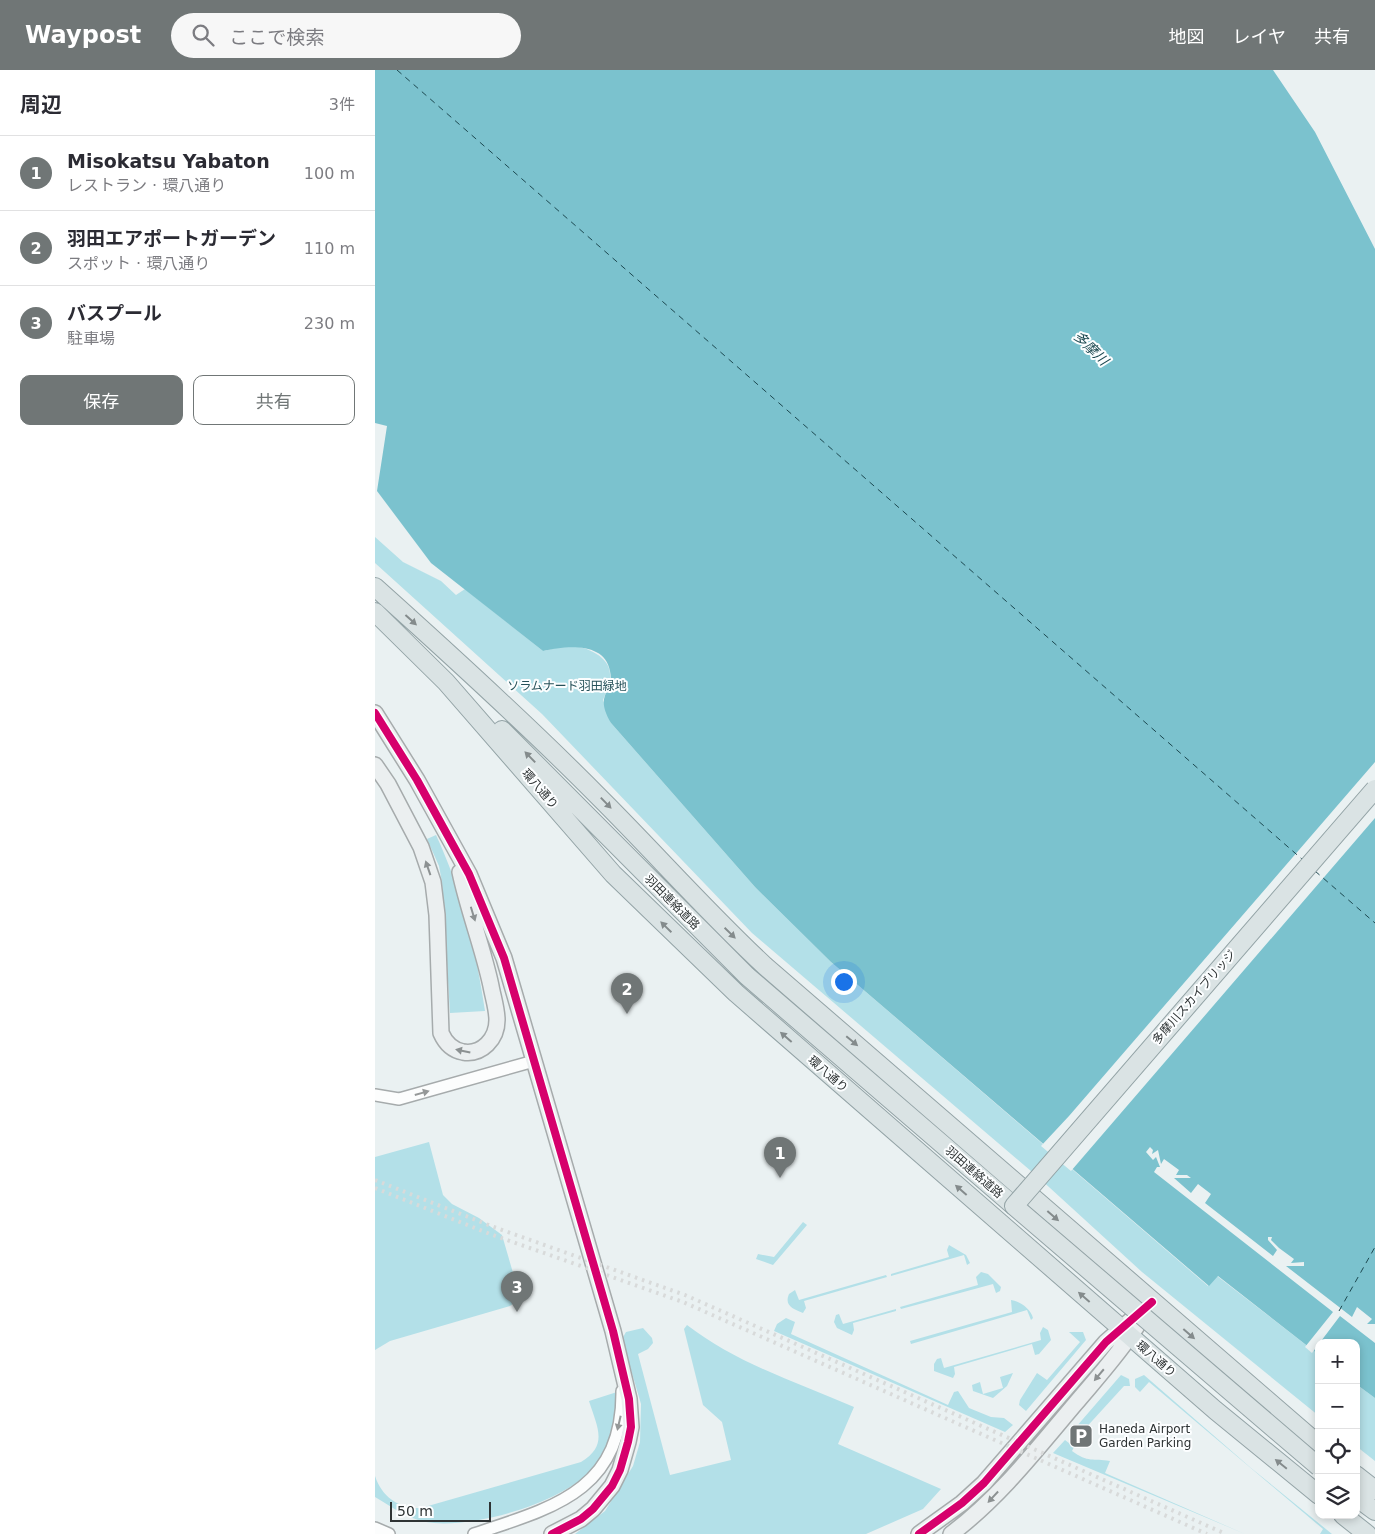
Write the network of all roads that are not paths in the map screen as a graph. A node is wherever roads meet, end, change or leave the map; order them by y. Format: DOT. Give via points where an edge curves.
graph roads {
  1 [pos="375,587"];
  2 [pos="375,612"];
  3 [pos="447,682"];
  4 [pos="510,708"];
  5 [pos="375,713"];
  6 [pos="375,765"];
  7 [pos="1375,789"];
  8 [pos="455,850"];
  9 [pos="637,867"];
  10 [pos="534,1061"];
  11 [pos="375,1096"];
  12 [pos="1013,1206"];
  13 [pos="1152,1302"];
  14 [pos="1125,1333"];
  15 [pos="622,1374"];
  16 [pos="1315,1442"];
  17 [pos="1315,1465"];
  18 [pos="1360,1478"];
  19 [pos="1375,1490"];
  20 [pos="1315,1492"];
  21 [pos="1360,1500"];
  22 [pos="1375,1511"];
  23 [pos="1348,1519"];
  24 [pos="375,1528"];
  25 [pos="389,1534"];
  26 [pos="474,1534"];
  27 [pos="552,1534"];
  28 [pos="919,1534"];
  29 [pos="951,1534"];
  30 [pos="1367,1534"];
  1 -- 4 [label="main road, one-way"];
  2 -- 3 [label="main road, 環八通り"];
  9 -- 3 [label="main road, one-way" via="519,746"];
  14 -- 3 [label="main road, 環八通り, one-way" via="736,993 660,921 613,874"];
  4 -- 9 [label="main road"];
  4 -- 13 [label="main road, one-way" via="731,935"];
  5 -- 8 [label="street"];
  8 -- 6 [label="street, one-way" via="497,1021 488,1044 469,1053 458,1051 441,1033 433,882 421,847"];
  7 -- 12 [label="main road, 多摩川スカイブリッジ, bridge"];
  8 -- 10 [label="street" via="492,927 514,988"];
  9 -- 12 [label="main road, 羽田連絡道路" via="747,976"];
  11 -- 10 [label="street, one-way" via="399,1099"];
  10 -- 15 [label="street" via="613,1331"];
  12 -- 17 [label="main road, 羽田連絡道路, bridge"];
  13 -- 14 [label="street"];
  13 -- 16 [label="main road, one-way"];
  20 -- 14 [label="main road, 環八通り, one-way"];
  14 -- 28 [label="street" via="1105,1342 983,1483 962,1503"];
  14 -- 29 [label="street, one-way" via="1001,1488"];
  15 -- 26 [label="street, one-way" via="621,1416 615,1440 605,1460 587,1483 553,1507"];
  15 -- 27 [label="street" via="629,1399 631,1427 620,1470 612,1486 593,1509"];
  18 -- 19 [label="main road"];
  21 -- 22 [label="main road"];
  23 -- 30 [label="main road"];
  24 -- 25 [label="street"];
}
